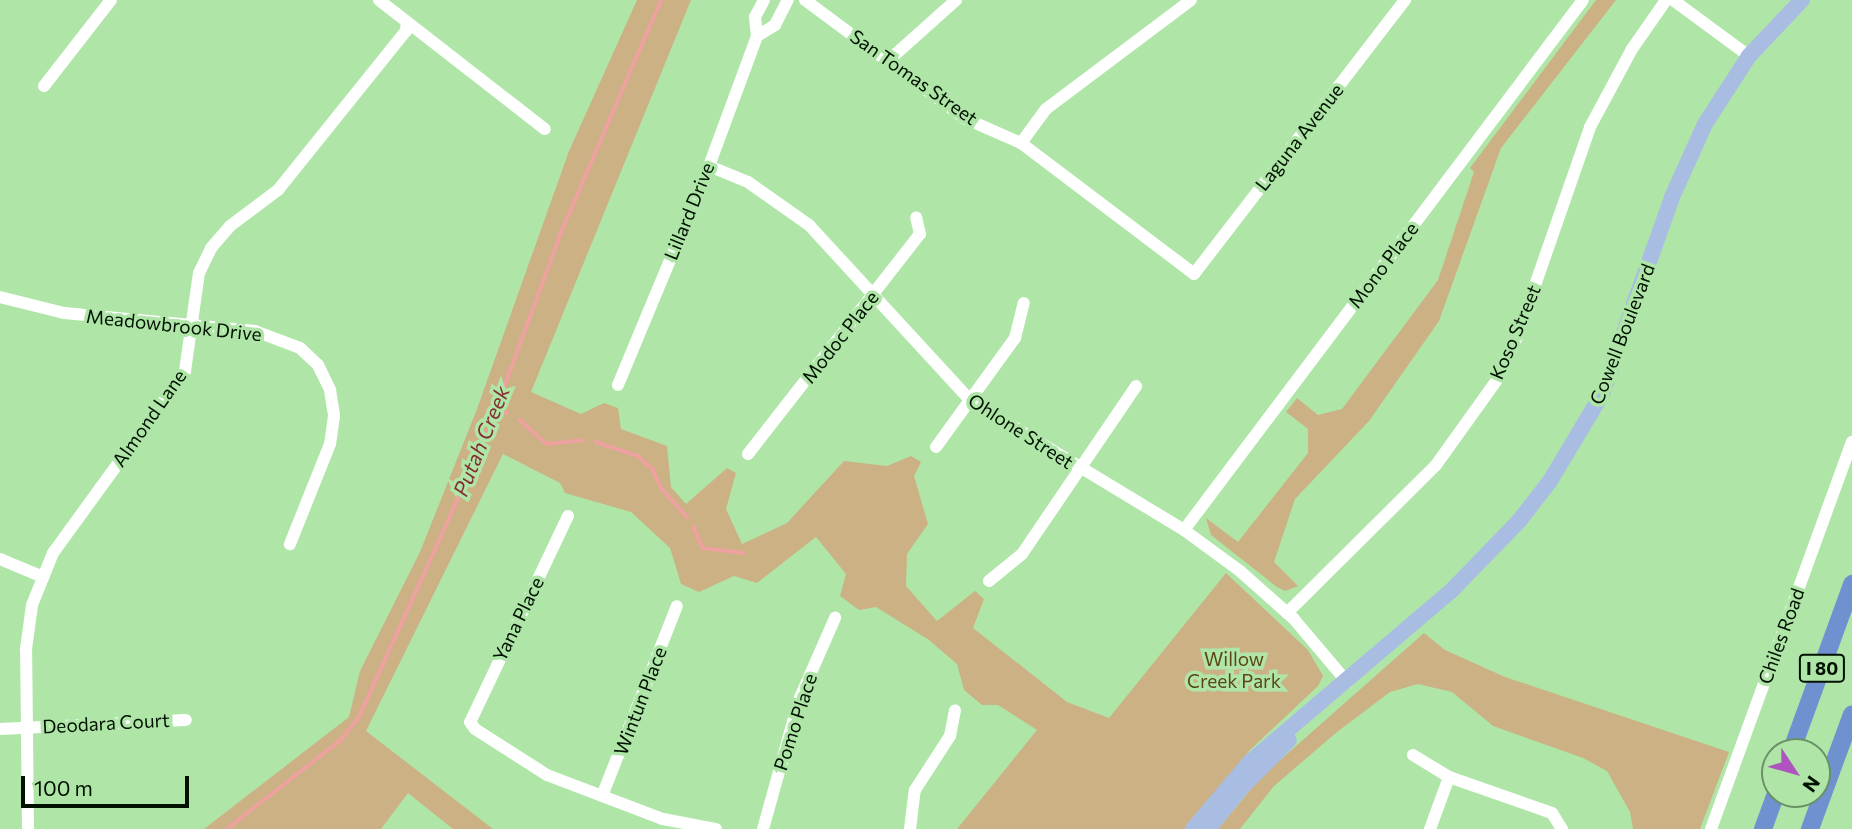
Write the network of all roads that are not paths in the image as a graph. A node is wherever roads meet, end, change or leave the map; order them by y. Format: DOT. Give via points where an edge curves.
graph roads {
  1 [pos="111,0"];
  2 [pos="379,0"];
  3 [pos="764,0"];
  4 [pos="788,0"];
  5 [pos="806,0"];
  6 [pos="957,0"];
  7 [pos="1191,0"];
  8 [pos="1405,0"];
  9 [pos="1583,0"];
  10 [pos="1666,0"];
  11 [pos="1673,0"];
  12 [pos="1802,0"];
  13 [pos="407,22"];
  14 [pos="757,36"];
  15 [pos="1749,56"];
  16 [pos="890,60"];
  17 [pos="44,86"];
  18 [pos="545,129"];
  19 [pos="1021,143"];
  20 [pos="709,166"];
  21 [pos="916,217"];
  22 [pos="1194,274"];
  23 [pos="873,294"];
  24 [pos="0,297"];
  25 [pos="1024,303"];
  26 [pos="193,325"];
  27 [pos="618,385"];
  28 [pos="1136,386"];
  29 [pos="971,401"];
  30 [pos="1852,442"];
  31 [pos="936,447"];
  32 [pos="748,454"];
  33 [pos="1079,468"];
  34 [pos="568,516"];
  35 [pos="1184,530"];
  36 [pos="290,544"];
  37 [pos="0,559"];
  38 [pos="43,577"];
  39 [pos="989,581"];
  40 [pos="1852,584"];
  41 [pos="677,606"];
  42 [pos="1287,612"];
  43 [pos="835,618"];
  44 [pos="1348,682"];
  45 [pos="1334,693"];
  46 [pos="955,710"];
  47 [pos="1852,714"];
  48 [pos="186,720"];
  49 [pos="27,727"];
  50 [pos="0,729"];
  51 [pos="1796,738"];
  52 [pos="1413,755"];
  53 [pos="1449,777"];
  54 [pos="602,796"];
  55 [pos="1771,808"];
  56 [pos="28,829"];
  57 [pos="716,829"];
  58 [pos="763,829"];
  59 [pos="910,829"];
  60 [pos="1193,829"];
  61 [pos="1208,829"];
  62 [pos="1430,829"];
  63 [pos="1562,829"];
  64 [pos="1711,829"];
  65 [pos="1763,829"];
  66 [pos="1810,829"];
  1 -- 17 [label="street"];
  2 -- 13 [label="street"];
  3 -- 14 [label="street, Lillard Drive" via="755,17"];
  4 -- 14 [label="street, Lillard Drive" via="775,24"];
  5 -- 16 [label="street, San Tomas Street"];
  6 -- 16 [label="street"];
  7 -- 19 [label="street" via="1046,109"];
  8 -- 22 [label="street, Laguna Avenue"];
  9 -- 35 [label="street, Mono Place"];
  10 -- 42 [label="street, Koso Street" via="1632,49 1590,127 1499,377 1436,465"];
  11 -- 15 [label="street"];
  12 -- 15 [label="main road, Cowell Boulevard"];
  13 -- 18 [label="street"];
  13 -- 26 [label="street, Almond Lane" via="406,31 278,190 230,226 211,248 199,273"];
  14 -- 20 [label="street, Lillard Drive"];
  15 -- 44 [label="main road, Cowell Boulevard" via="1687,159 1622,345 1578,439 1490,554"];
  16 -- 19 [label="street, San Tomas Street" via="964,118"];
  19 -- 22 [label="street, San Tomas Street"];
  20 -- 23 [label="street, Ohlone Street" via="748,182 788,208"];
  20 -- 27 [label="street, Lillard Drive"];
  21 -- 23 [label="street, Modoc Place" via="920,234"];
  23 -- 29 [label="street, Ohlone Street"];
  23 -- 32 [label="street, Modoc Place"];
  24 -- 26 [label="street, Meadowbrook Drive" via="64,313"];
  25 -- 29 [label="street" via="1014,338"];
  26 -- 36 [label="street, Meadowbrook Drive" via="277,336 318,365 330,390 334,416 330,444"];
  26 -- 38 [label="street, Almond Lane" via="185,371 68,528"];
  28 -- 33 [label="street"];
  29 -- 31 [label="street"];
  29 -- 33 [label="street, Ohlone Street"];
  30 -- 64 [label="street, Chiles Road"];
  33 -- 35 [label="street, Ohlone Street"];
  33 -- 39 [label="street" via="1022,554"];
  34 -- 54 [label="street, Yana Place" via="470,722 547,775"];
  35 -- 42 [label="street, Ohlone Street"];
  37 -- 38 [label="street"];
  38 -- 49 [label="street, Almond Lane" via="32,605 26,649"];
  40 -- 51 [label="highway, I 80"];
  41 -- 54 [label="street, Wintun Place"];
  42 -- 44 [label="street, Ohlone Street"];
  43 -- 58 [label="street, Pomo Place" via="799,700"];
  44 -- 45 [label="main road, Cowell Boulevard"];
  45 -- 60 [label="main road, Cowell Boulevard" via="1250,762"];
  45 -- 61 [label="main road, Cowell Boulevard" via="1240,789"];
  46 -- 59 [label="street" via="950,736 915,790"];
  47 -- 66 [label="highway"];
  48 -- 49 [label="street, Deodara Court"];
  49 -- 50 [label="street, Deodara Court"];
  49 -- 56 [label="street, Almond Lane"];
  52 -- 53 [label="street"];
  53 -- 62 [label="street"];
  53 -- 63 [label="street" via="1552,813"];
  54 -- 57 [label="street" via="663,819"];
  55 -- 65 [label="highway"];
}
